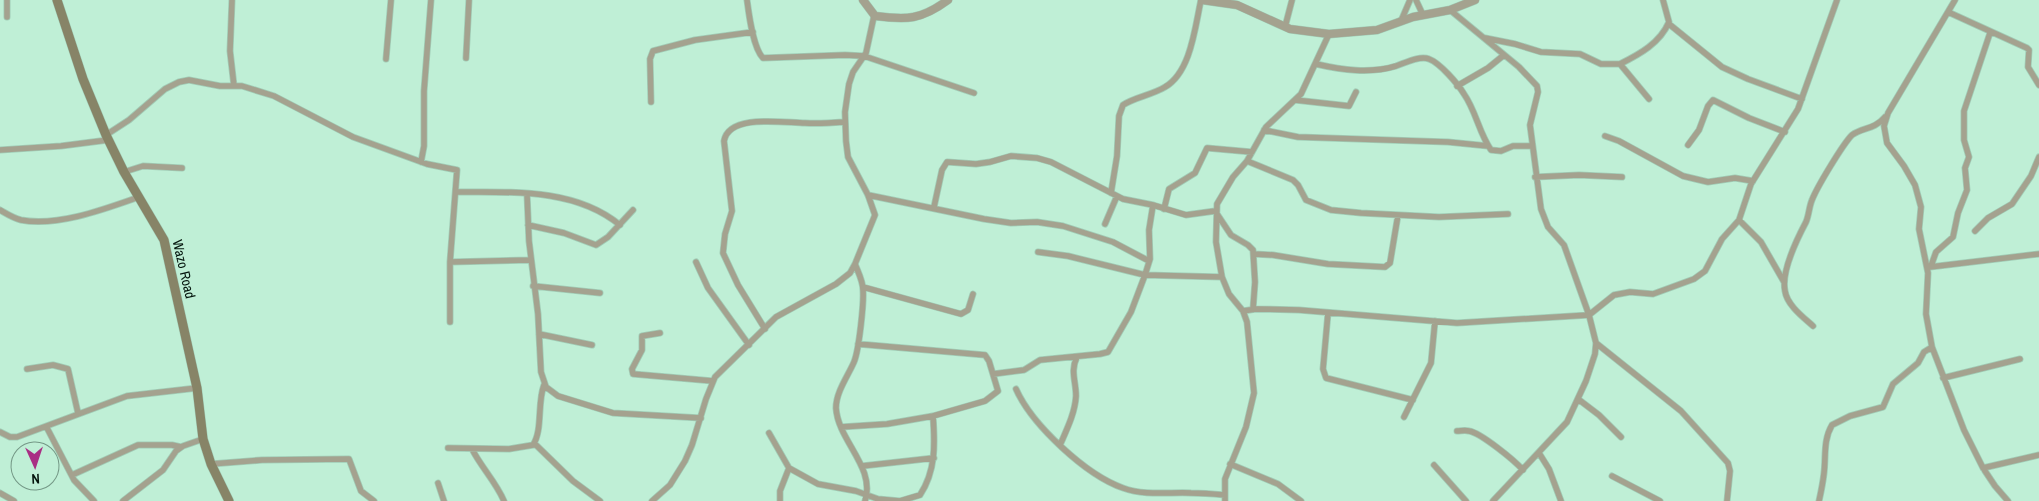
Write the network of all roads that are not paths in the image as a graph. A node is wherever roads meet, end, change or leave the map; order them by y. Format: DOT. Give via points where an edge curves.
graph roads {
  1 [pos="7,0"];
  2 [pos="57,0"];
  3 [pos="232,0"];
  4 [pos="391,0"];
  5 [pos="431,0"];
  6 [pos="468,0"];
  7 [pos="747,0"];
  8 [pos="863,0"];
  9 [pos="948,0"];
  10 [pos="1201,0"];
  11 [pos="1292,0"];
  12 [pos="1410,0"];
  13 [pos="1416,0"];
  14 [pos="1475,0"];
  15 [pos="1663,0"];
  16 [pos="1837,0"];
  17 [pos="1955,0"];
  18 [pos="1231,2"];
  19 [pos="1450,10"];
  20 [pos="1948,12"];
  21 [pos="1423,15"];
  22 [pos="874,16"];
  23 [pos="7,17"];
  24 [pos="1401,22"];
  25 [pos="1668,24"];
  26 [pos="1285,27"];
  27 [pos="753,32"];
  28 [pos="1990,33"];
  29 [pos="1328,34"];
  30 [pos="1482,38"];
  31 [pos="1504,55"];
  32 [pos="864,56"];
  33 [pos="466,58"];
  34 [pos="386,59"];
  35 [pos="1316,64"];
  36 [pos="1620,64"];
  37 [pos="2039,85"];
  38 [pos="234,86"];
  39 [pos="1457,86"];
  40 [pos="1356,92"];
  41 [pos="974,93"];
  42 [pos="1649,98"];
  43 [pos="1802,99"];
  44 [pos="1295,100"];
  45 [pos="651,102"];
  46 [pos="1888,113"];
  47 [pos="844,122"];
  48 [pos="1264,130"];
  49 [pos="1785,132"];
  50 [pos="1605,136"];
  51 [pos="107,138"];
  52 [pos="1688,145"];
  53 [pos="1488,146"];
  54 [pos="1532,146"];
  55 [pos="0,150"];
  56 [pos="1252,152"];
  57 [pos="2039,157"];
  58 [pos="1247,161"];
  59 [pos="421,162"];
  60 [pos="182,168"];
  61 [pos="124,172"];
  62 [pos="1535,177"];
  63 [pos="1622,177"];
  64 [pos="1753,181"];
  65 [pos="456,192"];
  66 [pos="527,194"];
  67 [pos="868,195"];
  68 [pos="1114,195"];
  69 [pos="139,197"];
  70 [pos="1153,205"];
  71 [pos="934,208"];
  72 [pos="1164,209"];
  73 [pos="0,210"];
  74 [pos="633,210"];
  75 [pos="1215,211"];
  76 [pos="1508,214"];
  77 [pos="1398,215"];
  78 [pos="1739,220"];
  79 [pos="1105,224"];
  80 [pos="528,225"];
  81 [pos="620,225"];
  82 [pos="1975,231"];
  83 [pos="1038,252"];
  84 [pos="1254,254"];
  85 [pos="2039,254"];
  86 [pos="530,260"];
  87 [pos="1149,261"];
  88 [pos="450,262"];
  89 [pos="696,262"];
  90 [pos="855,264"];
  91 [pos="1929,267"];
  92 [pos="1145,275"];
  93 [pos="1222,277"];
  94 [pos="1784,282"];
  95 [pos="533,286"];
  96 [pos="863,287"];
  97 [pos="600,292"];
  98 [pos="973,294"];
  99 [pos="1253,309"];
  100 [pos="1243,311"];
  101 [pos="1328,314"];
  102 [pos="1590,315"];
  103 [pos="1435,321"];
  104 [pos="450,322"];
  105 [pos="1813,326"];
  106 [pos="765,330"];
  107 [pos="660,333"];
  108 [pos="539,334"];
  109 [pos="1596,343"];
  110 [pos="858,344"];
  111 [pos="592,345"];
  112 [pos="749,345"];
  113 [pos="1932,347"];
  114 [pos="1077,357"];
  115 [pos="2020,359"];
  116 [pos="27,369"];
  117 [pos="994,374"];
  118 [pos="1943,378"];
  119 [pos="713,381"];
  120 [pos="544,384"];
  121 [pos="198,388"];
  122 [pos="1016,389"];
  123 [pos="1578,399"];
  124 [pos="1413,400"];
  125 [pos="78,413"];
  126 [pos="933,416"];
  127 [pos="1404,416"];
  128 [pos="701,418"];
  129 [pos="47,428"];
  130 [pos="841,428"];
  131 [pos="1457,431"];
  132 [pos="0,432"];
  133 [pos="769,433"];
  134 [pos="1622,437"];
  135 [pos="203,439"];
  136 [pos="535,444"];
  137 [pos="1060,445"];
  138 [pos="182,447"];
  139 [pos="448,448"];
  140 [pos="472,449"];
  141 [pos="1539,453"];
  142 [pos="2039,455"];
  143 [pos="934,458"];
  144 [pos="211,464"];
  145 [pos="1230,464"];
  146 [pos="1434,465"];
  147 [pos="862,466"];
  148 [pos="789,468"];
  149 [pos="1983,468"];
  150 [pos="1523,470"];
  151 [pos="72,475"];
  152 [pos="1612,476"];
  153 [pos="438,483"];
  154 [pos="0,493"];
  155 [pos="866,498"];
  156 [pos="1225,498"];
  157 [pos="91,500"];
  158 [pos="14,501"];
  159 [pos="123,501"];
  160 [pos="229,501"];
  161 [pos="374,501"];
  162 [pos="444,501"];
  163 [pos="504,501"];
  164 [pos="600,501"];
  165 [pos="652,501"];
  166 [pos="780,501"];
  167 [pos="900,501"];
  168 [pos="1301,501"];
  169 [pos="1466,501"];
  170 [pos="1493,501"];
  171 [pos="1560,501"];
  172 [pos="1660,501"];
  173 [pos="1727,501"];
  174 [pos="1819,501"];
  175 [pos="2008,501"];
  1 -- 23 [label="street"];
  2 -- 51 [label="main road, Wazo Road"];
  3 -- 38 [label="street" via="230,51"];
  4 -- 34 [label="street"];
  5 -- 59 [label="street"];
  6 -- 33 [label="street"];
  7 -- 27 [label="street"];
  8 -- 22 [label="street"];
  9 -- 22 [label="street" via="918,17"];
  10 -- 18 [label="street"];
  10 -- 68 [label="street" via="1182,71 1166,87 1123,105 1119,116"];
  11 -- 26 [label="street"];
  12 -- 24 [label="street"];
  13 -- 21 [label="street"];
  14 -- 19 [label="street"];
  15 -- 25 [label="street"];
  16 -- 43 [label="street"];
  17 -- 20 [label="street"];
  18 -- 26 [label="street"];
  19 -- 21 [label="street"];
  19 -- 30 [label="street"];
  20 -- 28 [label="street"];
  20 -- 46 [label="street"];
  21 -- 24 [label="street"];
  22 -- 32 [label="street"];
  24 -- 29 [label="street" via="1377,30"];
  25 -- 36 [label="street" via="1652,45"];
  25 -- 43 [label="street" via="1722,66"];
  26 -- 29 [label="street"];
  27 -- 32 [label="street" via="763,58"];
  27 -- 45 [label="street" via="695,40 654,50 650,59"];
  28 -- 37 [label="street" via="2029,49 2028,67"];
  28 -- 91 [label="street" via="1964,111 1964,140 1969,156 1965,168 1967,190 1953,237 1936,252"];
  29 -- 35 [label="street"];
  30 -- 31 [label="street"];
  30 -- 36 [label="street" via="1540,52 1580,54 1601,64"];
  31 -- 39 [label="street"];
  31 -- 54 [label="street" via="1538,89 1530,122"];
  32 -- 41 [label="street"];
  32 -- 47 [label="street" via="849,84"];
  35 -- 39 [label="street" via="1336,68 1385,69 1426,58 1437,64"];
  35 -- 44 [label="street"];
  36 -- 42 [label="street"];
  38 -- 51 [label="street" via="187,80 179,82 165,89"];
  38 -- 59 [label="street" via="274,96 353,137"];
  39 -- 53 [label="street" via="1474,110"];
  40 -- 44 [label="street" via="1349,106"];
  43 -- 49 [label="street"];
  44 -- 48 [label="street"];
  46 -- 91 [label="street" via="1884,126 1886,140 1915,185 1921,207 1919,229"];
  46 -- 94 [label="street" via="1874,126 1853,135 1836,158 1813,198"];
  47 -- 67 [label="street" via="848,157"];
  47 -- 106 [label="street" via="760,121 736,126 725,135 732,211 723,254"];
  48 -- 53 [label="street" via="1298,137"];
  48 -- 56 [label="street"];
  49 -- 52 [label="street" via="1713,100"];
  49 -- 64 [label="street"];
  50 -- 64 [label="street" via="1683,176 1710,182 1736,178"];
  51 -- 55 [label="street" via="62,146"];
  51 -- 61 [label="main road, Wazo Road"];
  53 -- 54 [label="street" via="1501,151 1513,146"];
  54 -- 62 [label="street"];
  56 -- 58 [label="street"];
  56 -- 72 [label="street" via="1207,148 1195,173 1169,189"];
  57 -- 82 [label="street" via="2031,176 2012,204 1988,218"];
  58 -- 75 [label="street" via="1222,192"];
  58 -- 77 [label="street" via="1292,180 1304,199 1314,204 1336,211"];
  59 -- 65 [label="street" via="457,170"];
  60 -- 61 [label="street" via="144,166"];
  61 -- 69 [label="main road, Wazo Road"];
  62 -- 63 [label="street"];
  62 -- 102 [label="street" via="1544,220 1564,246"];
  64 -- 78 [label="street"];
  65 -- 66 [label="street"];
  65 -- 88 [label="street"];
  66 -- 80 [label="street"];
  66 -- 81 [label="street" via="578,202 595,208"];
  67 -- 71 [label="street"];
  67 -- 90 [label="street" via="874,218"];
  68 -- 70 [label="street"];
  68 -- 71 [label="street" via="1043,159 1011,156 984,163 949,161 942,170"];
  68 -- 79 [label="street"];
  69 -- 73 [label="street" via="64,219 20,220"];
  69 -- 121 [label="main road, Wazo Road" via="164,240"];
  70 -- 72 [label="street"];
  70 -- 87 [label="street"];
  71 -- 87 [label="street" via="998,221 1063,226 1113,242"];
  72 -- 75 [label="street" via="1186,215"];
  74 -- 81 [label="street"];
  75 -- 84 [label="street" via="1229,233 1250,246"];
  75 -- 93 [label="street"];
  76 -- 77 [label="street"];
  77 -- 84 [label="street" via="1390,263 1385,267 1328,264"];
  78 -- 94 [label="street" via="1761,242"];
  78 -- 102 [label="street" via="1722,239 1701,275 1656,294 1614,294"];
  80 -- 81 [label="street" via="596,245"];
  80 -- 86 [label="street"];
  83 -- 92 [label="street"];
  84 -- 99 [label="street"];
  85 -- 91 [label="street"];
  86 -- 88 [label="street"];
  86 -- 95 [label="street"];
  87 -- 92 [label="street"];
  88 -- 104 [label="street"];
  89 -- 112 [label="street" via="708,288"];
  90 -- 96 [label="street"];
  90 -- 106 [label="street" via="836,284 776,317"];
  91 -- 113 [label="street" via="1926,314"];
  92 -- 93 [label="street"];
  92 -- 114 [label="street" via="1131,312 1110,349 1100,354"];
  93 -- 100 [label="street" via="1231,297"];
  94 -- 105 [label="street" via="1790,302"];
  95 -- 97 [label="street"];
  95 -- 108 [label="street"];
  96 -- 98 [label="street" via="961,314 968,310"];
  96 -- 110 [label="street"];
  99 -- 100 [label="street"];
  99 -- 101 [label="street"];
  100 -- 145 [label="street" via="1247,322 1254,393 1246,427"];
  101 -- 103 [label="street"];
  101 -- 124 [label="street" via="1323,369 1326,378"];
  102 -- 103 [label="street" via="1470,323"];
  102 -- 109 [label="street"];
  103 -- 124 [label="street" via="1432,360"];
  106 -- 112 [label="street"];
  107 -- 119 [label="street" via="642,336 642,350 633,374"];
  108 -- 111 [label="street"];
  108 -- 120 [label="street" via="540,372"];
  109 -- 123 [label="street" via="1596,354"];
  109 -- 173 [label="street" via="1681,411 1728,463"];
  110 -- 117 [label="street" via="984,355"];
  110 -- 130 [label="street" via="855,361 836,402"];
  112 -- 119 [label="street"];
  113 -- 118 [label="street"];
  113 -- 174 [label="street" via="1893,384 1883,407 1832,425 1826,441"];
  114 -- 117 [label="street" via="1040,360 1024,370"];
  114 -- 137 [label="street" via="1072,369 1075,402"];
  115 -- 118 [label="street"];
  116 -- 125 [label="street" via="53,365 68,369"];
  117 -- 126 [label="street" via="998,391 993,397"];
  118 -- 149 [label="street"];
  119 -- 128 [label="street"];
  120 -- 128 [label="street" via="558,396 613,413"];
  120 -- 136 [label="street"];
  121 -- 125 [label="street" via="127,396"];
  121 -- 135 [label="main road, Wazo Road"];
  122 -- 137 [label="street" via="1030,413"];
  123 -- 134 [label="street"];
  123 -- 141 [label="street" via="1567,422"];
  124 -- 127 [label="street"];
  125 -- 129 [label="street"];
  126 -- 130 [label="street"];
  126 -- 143 [label="street"];
  128 -- 165 [label="street" via="676,478"];
  129 -- 132 [label="street" via="17,438"];
  129 -- 151 [label="street"];
  130 -- 147 [label="street"];
  131 -- 150 [label="street" via="1476,434"];
  133 -- 148 [label="street"];
  135 -- 138 [label="street"];
  135 -- 144 [label="main road, Wazo Road"];
  136 -- 140 [label="street" via="509,449"];
  136 -- 164 [label="street" via="573,481"];
  137 -- 156 [label="street" via="1088,471 1124,488"];
  138 -- 151 [label="street" via="138,445"];
  138 -- 159 [label="street" via="162,470"];
  139 -- 140 [label="street"];
  140 -- 163 [label="street"];
  141 -- 150 [label="street"];
  141 -- 171 [label="street" via="1549,469"];
  142 -- 149 [label="street"];
  143 -- 147 [label="street"];
  143 -- 167 [label="street" via="930,476 920,495"];
  144 -- 160 [label="main road, Wazo Road"];
  144 -- 161 [label="street" via="349,459 361,491"];
  145 -- 156 [label="street" via="1225,479"];
  145 -- 168 [label="street" via="1278,484"];
  146 -- 169 [label="street"];
  147 -- 155 [label="street"];
  148 -- 155 [label="street" via="818,484 856,491"];
  148 -- 166 [label="street" via="783,480"];
  149 -- 175 [label="street"];
  150 -- 170 [label="street"];
  151 -- 157 [label="street"];
  152 -- 172 [label="street"];
  153 -- 162 [label="street"];
  154 -- 158 [label="street"];
  155 -- 167 [label="street"];
}
